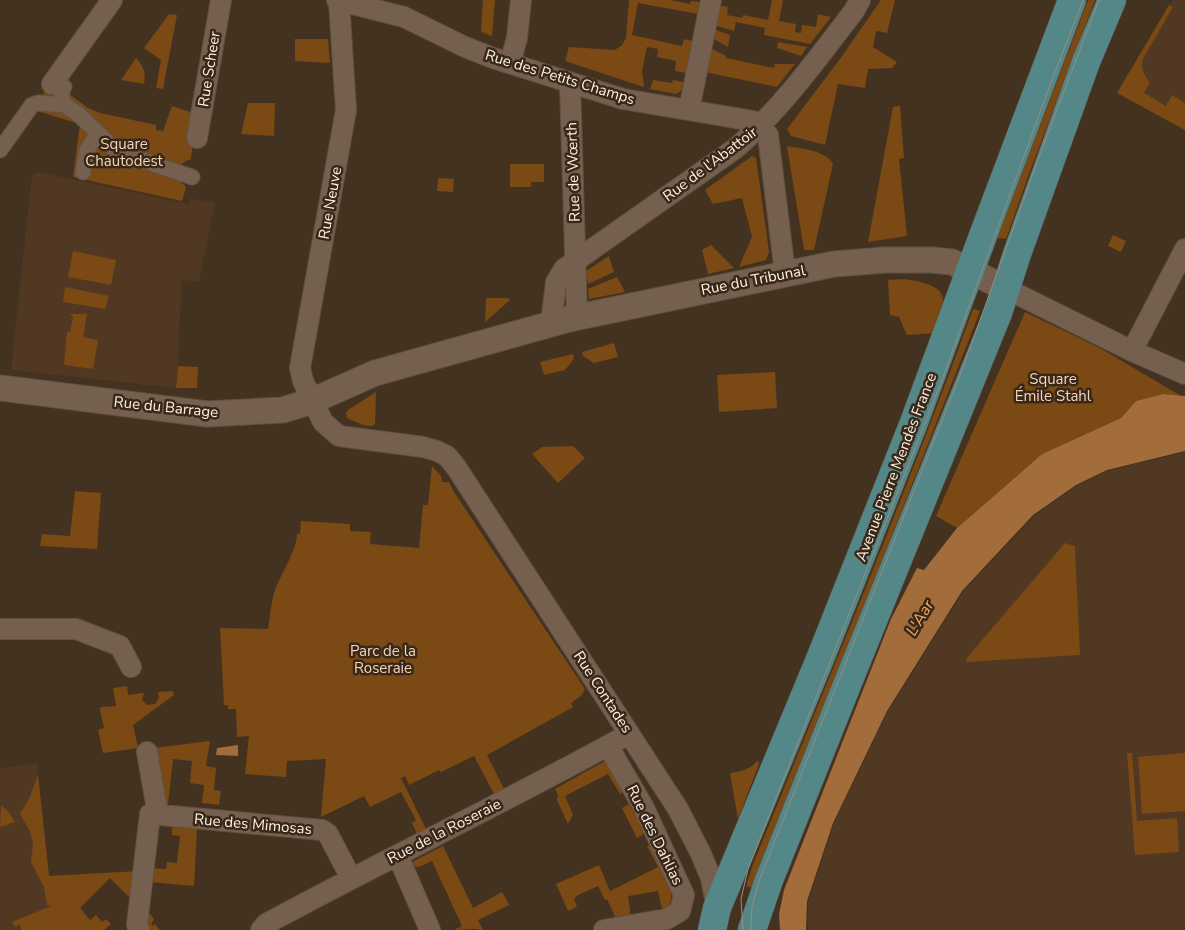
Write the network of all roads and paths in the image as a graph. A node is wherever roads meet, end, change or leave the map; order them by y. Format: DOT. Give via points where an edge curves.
graph roads {
  1 [pos="112,0"];
  2 [pos="221,0"];
  3 [pos="338,0"];
  4 [pos="520,0"];
  5 [pos="711,0"];
  6 [pos="860,0"];
  7 [pos="1072,0"];
  8 [pos="1112,0"];
  9 [pos="510,63"];
  10 [pos="570,83"];
  11 [pos="52,84"];
  12 [pos="62,104"];
  13 [pos="689,110"];
  14 [pos="760,127"];
  15 [pos="98,133"];
  16 [pos="197,138"];
  17 [pos="0,150"];
  18 [pos="83,172"];
  19 [pos="192,177"];
  20 [pos="1185,249"];
  21 [pos="576,260"];
  22 [pos="970,270"];
  23 [pos="785,273"];
  24 [pos="1007,289"];
  25 [pos="577,317"];
  26 [pos="551,324"];
  27 [pos="1132,350"];
  28 [pos="1185,374"];
  29 [pos="0,388"];
  30 [pos="312,401"];
  31 [pos="0,629"];
  32 [pos="131,666"];
  33 [pos="629,734"];
  34 [pos="608,746"];
  35 [pos="147,752"];
  36 [pos="158,815"];
  37 [pos="398,856"];
  38 [pos="351,878"];
  39 [pos="717,923"];
  40 [pos="139,930"];
  41 [pos="261,930"];
  42 [pos="430,930"];
  43 [pos="604,930"];
  44 [pos="752,930"];
  1 -- 11 [label="street"];
  2 -- 16 [label="street, Rue Scheer"];
  3 -- 9 [label="street, Rue des Petits Champs" via="404,18 465,47"];
  3 -- 30 [label="street, Rue Neuve" via="346,110 300,368"];
  4 -- 9 [label="street" via="518,38"];
  5 -- 13 [label="street"];
  6 -- 14 [label="street, Rue de l'Abattoir" via="854,12"];
  7 -- 22 [label="main road, Avenue Pierre Mendès France"];
  8 -- 24 [label="main road" via="1082,71"];
  9 -- 10 [label="street, Rue des Petits Champs"];
  10 -- 13 [label="street, Rue des Petits Champs" via="623,99"];
  10 -- 21 [label="street, Rue de Wœrth"];
  11 -- 12 [label="street" via="64,87"];
  12 -- 15 [label="street"];
  12 -- 17 [label="street" via="32,105"];
  13 -- 14 [label="street, Rue des Petits Champs" via="753,120"];
  14 -- 21 [label="street, Rue de l'Abattoir" via="736,148"];
  14 -- 23 [label="street" via="768,135"];
  15 -- 18 [label="street" via="87,150"];
  15 -- 19 [label="street" via="118,152"];
  20 -- 27 [label="street"];
  21 -- 25 [label="street"];
  21 -- 26 [label="street, Rue de l'Abattoir" via="564,269 556,282"];
  22 -- 23 [label="street, Rue du Tribunal" via="952,262 884,260 834,264"];
  22 -- 24 [label="street, Rue du Tribunal"];
  22 -- 39 [label="main road, Avenue Pierre Mendès France" via="913,425"];
  23 -- 25 [label="street, Rue du Tribunal"];
  24 -- 27 [label="street, Rue du Tribunal"];
  24 -- 44 [label="main road" via="820,752"];
  25 -- 26 [label="street, Rue du Tribunal"];
  26 -- 30 [label="street, Rue du Tribunal" via="376,373"];
  27 -- 28 [label="street, Rue du Tribunal"];
  29 -- 30 [label="street, Rue du Barrage" via="207,414 283,410"];
  30 -- 33 [label="street, Rue Contades" via="323,422 339,436 423,447 447,456"];
  31 -- 32 [label="street" via="76,629 120,646"];
  33 -- 34 [label="street, Rue de la Roseraie"];
  33 -- 39 [label="street, Rue Contades" via="678,809 701,854 711,878"];
  34 -- 37 [label="street, Rue de la Roseraie"];
  34 -- 43 [label="street, Rue des Dahlias" via="644,808 684,895 680,911 666,918"];
  35 -- 36 [label="street"];
  36 -- 38 [label="street, Rue des Mimosas" via="322,830 328,834"];
  36 -- 40 [label="street" via="150,814"];
  37 -- 38 [label="street, Rue de la Roseraie"];
  37 -- 42 [label="street"];
  38 -- 41 [label="street, Rue de la Roseraie" via="266,924"];
}
